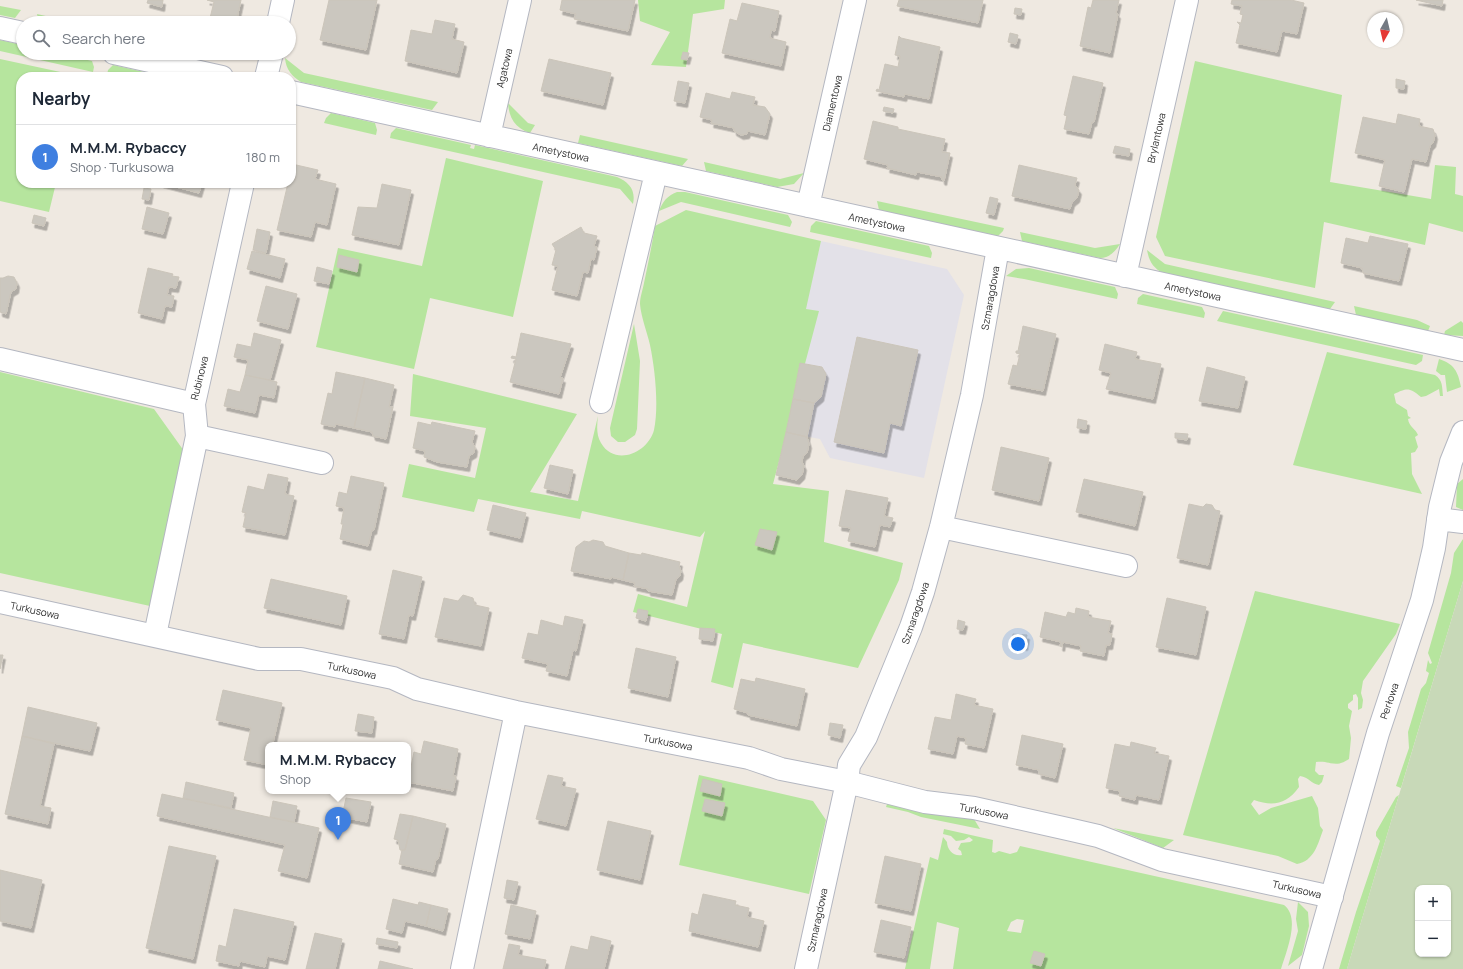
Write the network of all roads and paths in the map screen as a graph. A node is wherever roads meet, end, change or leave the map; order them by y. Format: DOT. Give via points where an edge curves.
graph roads {
  1 [pos="283,0"];
  2 [pos="520,0"];
  3 [pos="855,0"];
  4 [pos="1187,0"];
  5 [pos="280,16"];
  6 [pos="0,28"];
  7 [pos="16,31"];
  8 [pos="146,60"];
  9 [pos="270,60"];
  10 [pos="200,72"];
  11 [pos="267,72"];
  12 [pos="296,93"];
  13 [pos="489,136"];
  14 [pos="656,173"];
  15 [pos="242,188"];
  16 [pos="808,206"];
  17 [pos="998,248"];
  18 [pos="1125,276"];
  19 [pos="1463,350"];
  20 [pos="0,359"];
  21 [pos="601,402"];
  22 [pos="194,404"];
  23 [pos="1463,432"];
  24 [pos="197,436"];
  25 [pos="322,463"];
  26 [pos="1438,519"];
  27 [pos="1463,522"];
  28 [pos="941,526"];
  29 [pos="1126,566"];
  30 [pos="0,602"];
  31 [pos="155,635"];
  32 [pos="516,712"];
  33 [pos="847,782"];
  34 [pos="1332,897"];
  35 [pos="462,969"];
  36 [pos="806,969"];
  37 [pos="1311,969"];
  1 -- 5 [label="street"];
  2 -- 13 [label="street, Agatowa"];
  3 -- 16 [label="street, Diamentowa"];
  4 -- 18 [label="street, Brylantowa"];
  6 -- 7 [label="street"];
  8 -- 10 [label="street"];
  9 -- 11 [label="street"];
  12 -- 13 [label="street, Ametystowa"];
  13 -- 14 [label="street, Ametystowa"];
  14 -- 16 [label="street, Ametystowa"];
  14 -- 21 [label="street"];
  15 -- 22 [label="street, Rubinowa"];
  16 -- 17 [label="street, Ametystowa"];
  17 -- 18 [label="street, Ametystowa"];
  17 -- 28 [label="street, Szmaragdowa" via="972,395"];
  18 -- 19 [label="street, Ametystowa"];
  20 -- 22 [label="street, Rubinowa"];
  22 -- 24 [label="street"];
  23 -- 26 [label="street, Perłowa" via="1451,462"];
  24 -- 25 [label="street"];
  24 -- 31 [label="street"];
  26 -- 27 [label="street"];
  26 -- 34 [label="street, Perłowa" via="1422,600 1378,733"];
  28 -- 29 [label="street"];
  28 -- 33 [label="street, Szmaragdowa" via="912,627 866,737 849,765"];
  30 -- 31 [label="street, Turkusowa"];
  31 -- 32 [label="street, Turkusowa" via="259,659 302,659 393,678 417,689"];
  32 -- 33 [label="street, Turkusowa" via="749,758 781,768"];
  32 -- 35 [label="street"];
  33 -- 34 [label="street, Turkusowa" via="925,802 974,808 1098,836 1162,860"];
  33 -- 36 [label="street, Szmaragdowa"];
  34 -- 37 [label="street, Perłowa"];
}
